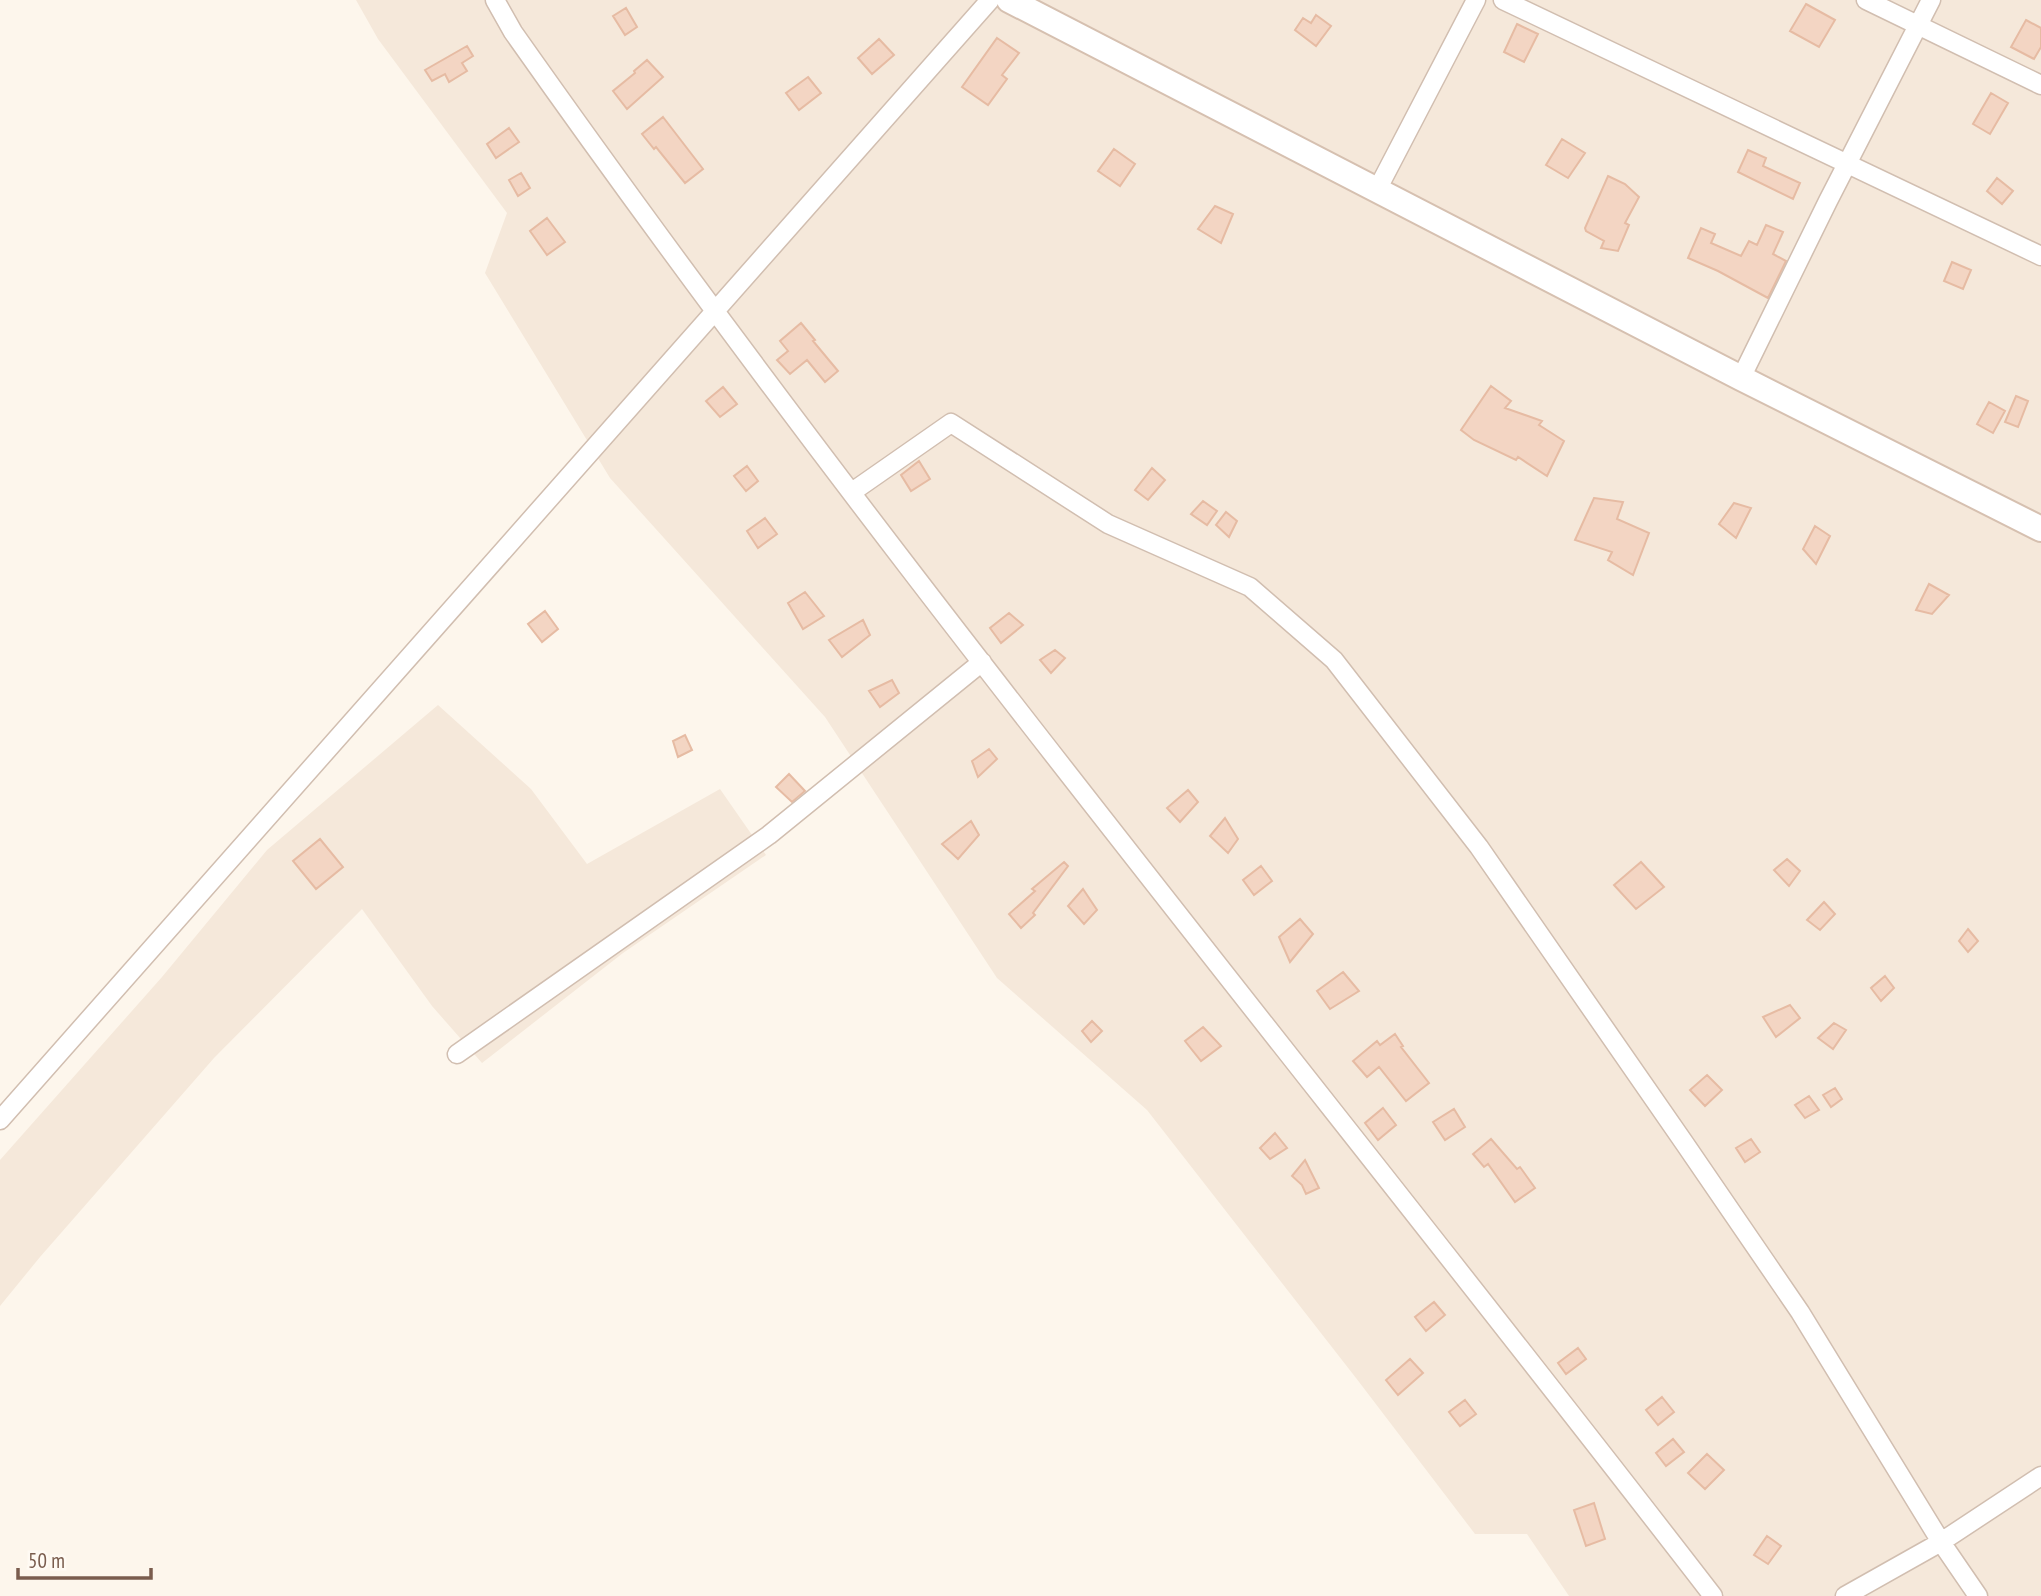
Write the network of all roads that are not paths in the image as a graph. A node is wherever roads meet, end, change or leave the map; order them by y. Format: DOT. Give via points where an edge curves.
graph roads {
  1 [pos="495,0"];
  2 [pos="990,0"];
  3 [pos="1009,0"];
  4 [pos="1476,0"];
  5 [pos="1503,0"];
  6 [pos="1866,0"];
  7 [pos="1931,0"];
  8 [pos="1917,26"];
  9 [pos="2041,85"];
  10 [pos="1847,163"];
  11 [pos="1377,190"];
  12 [pos="2041,256"];
  13 [pos="714,313"];
  14 [pos="1741,378"];
  15 [pos="852,492"];
  16 [pos="2041,529"];
  17 [pos="982,663"];
  18 [pos="457,1054"];
  19 [pos="0,1120"];
  20 [pos="2041,1476"];
  21 [pos="1941,1542"];
  22 [pos="1713,1596"];
  23 [pos="1845,1596"];
  24 [pos="1978,1596"];
  1 -- 13 [label="street" via="528,54"];
  2 -- 13 [label="street"];
  3 -- 11 [label="main road"];
  4 -- 11 [label="street"];
  5 -- 10 [label="street"];
  6 -- 8 [label="street"];
  7 -- 8 [label="street"];
  8 -- 9 [label="street"];
  8 -- 10 [label="street"];
  10 -- 12 [label="street"];
  10 -- 14 [label="street"];
  11 -- 14 [label="main road"];
  13 -- 15 [label="street"];
  13 -- 19 [label="street"];
  14 -- 16 [label="main road"];
  15 -- 17 [label="street"];
  15 -- 21 [label="street" via="951,423 1108,524 1250,587 1334,660 1479,847 1685,1144 1800,1312"];
  17 -- 18 [label="street" via="769,835"];
  17 -- 22 [label="street"];
  20 -- 21 [label="street"];
  21 -- 23 [label="street"];
  21 -- 24 [label="street"];
}
